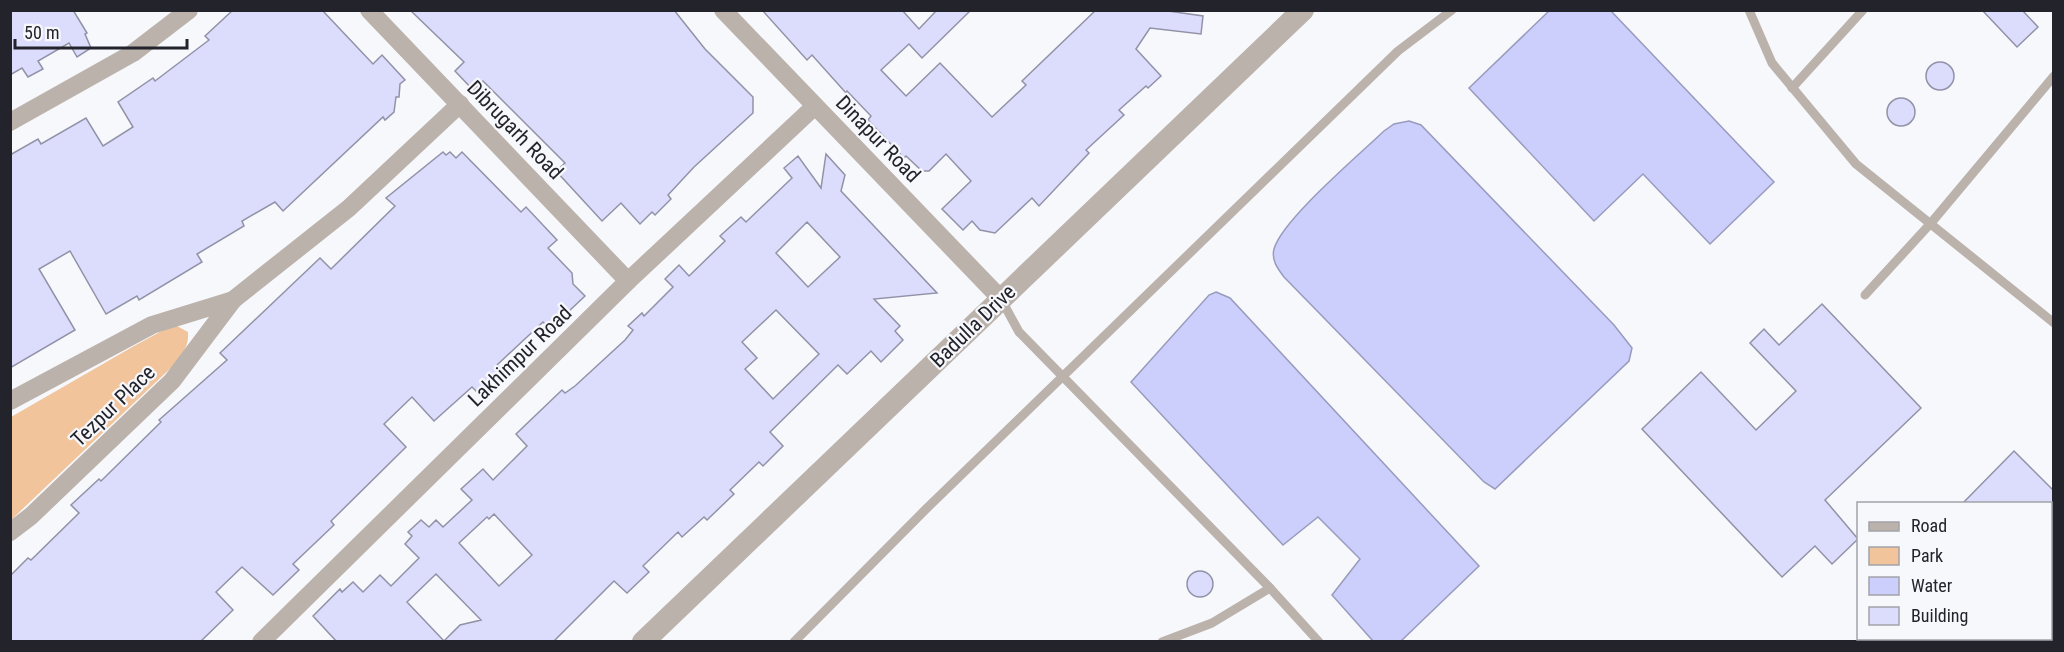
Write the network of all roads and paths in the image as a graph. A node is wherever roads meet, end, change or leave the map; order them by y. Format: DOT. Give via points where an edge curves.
graph roads {
  1 [pos="189,10"];
  2 [pos="369,10"];
  3 [pos="723,10"];
  4 [pos="1303,10"];
  5 [pos="1452,10"];
  6 [pos="1749,10"];
  7 [pos="1863,10"];
  8 [pos="2054,76"];
  9 [pos="1792,88"];
  10 [pos="460,104"];
  11 [pos="815,106"];
  12 [pos="10,122"];
  13 [pos="1930,223"];
  14 [pos="628,281"];
  15 [pos="1865,295"];
  16 [pos="1001,299"];
  17 [pos="233,300"];
  18 [pos="2054,323"];
  19 [pos="1063,378"];
  20 [pos="10,401"];
  21 [pos="10,532"];
  22 [pos="1270,588"];
  23 [pos="261,642"];
  24 [pos="643,642"];
  25 [pos="794,642"];
  26 [pos="1162,642"];
  27 [pos="1319,642"];
  1 -- 12 [label="street" via="133,53"];
  2 -- 10 [label="street, Dibrugarh Road"];
  3 -- 11 [label="street, Dinapur Road"];
  4 -- 16 [label="street, Badulla Drive"];
  5 -- 19 [label="lane" via="1398,51"];
  6 -- 9 [label="lane" via="1772,63"];
  7 -- 9 [label="lane"];
  8 -- 13 [label="lane"];
  9 -- 13 [label="lane" via="1856,164"];
  10 -- 14 [label="street, Dibrugarh Road"];
  10 -- 17 [label="street, Tezpur Place" via="349,208"];
  11 -- 14 [label="street, Lakhimpur Road"];
  11 -- 16 [label="street, Dinapur Road"];
  13 -- 15 [label="lane"];
  13 -- 18 [label="lane"];
  14 -- 23 [label="street, Lakhimpur Road"];
  16 -- 19 [label="lane" via="1019,332"];
  16 -- 24 [label="street, Badulla Drive"];
  17 -- 20 [label="street, Tezpur Place" via="152,325"];
  17 -- 21 [label="street, Tezpur Place" via="172,381"];
  19 -- 22 [label="lane"];
  19 -- 25 [label="lane"];
  22 -- 26 [label="lane" via="1212,624"];
  22 -- 27 [label="lane"];
}
